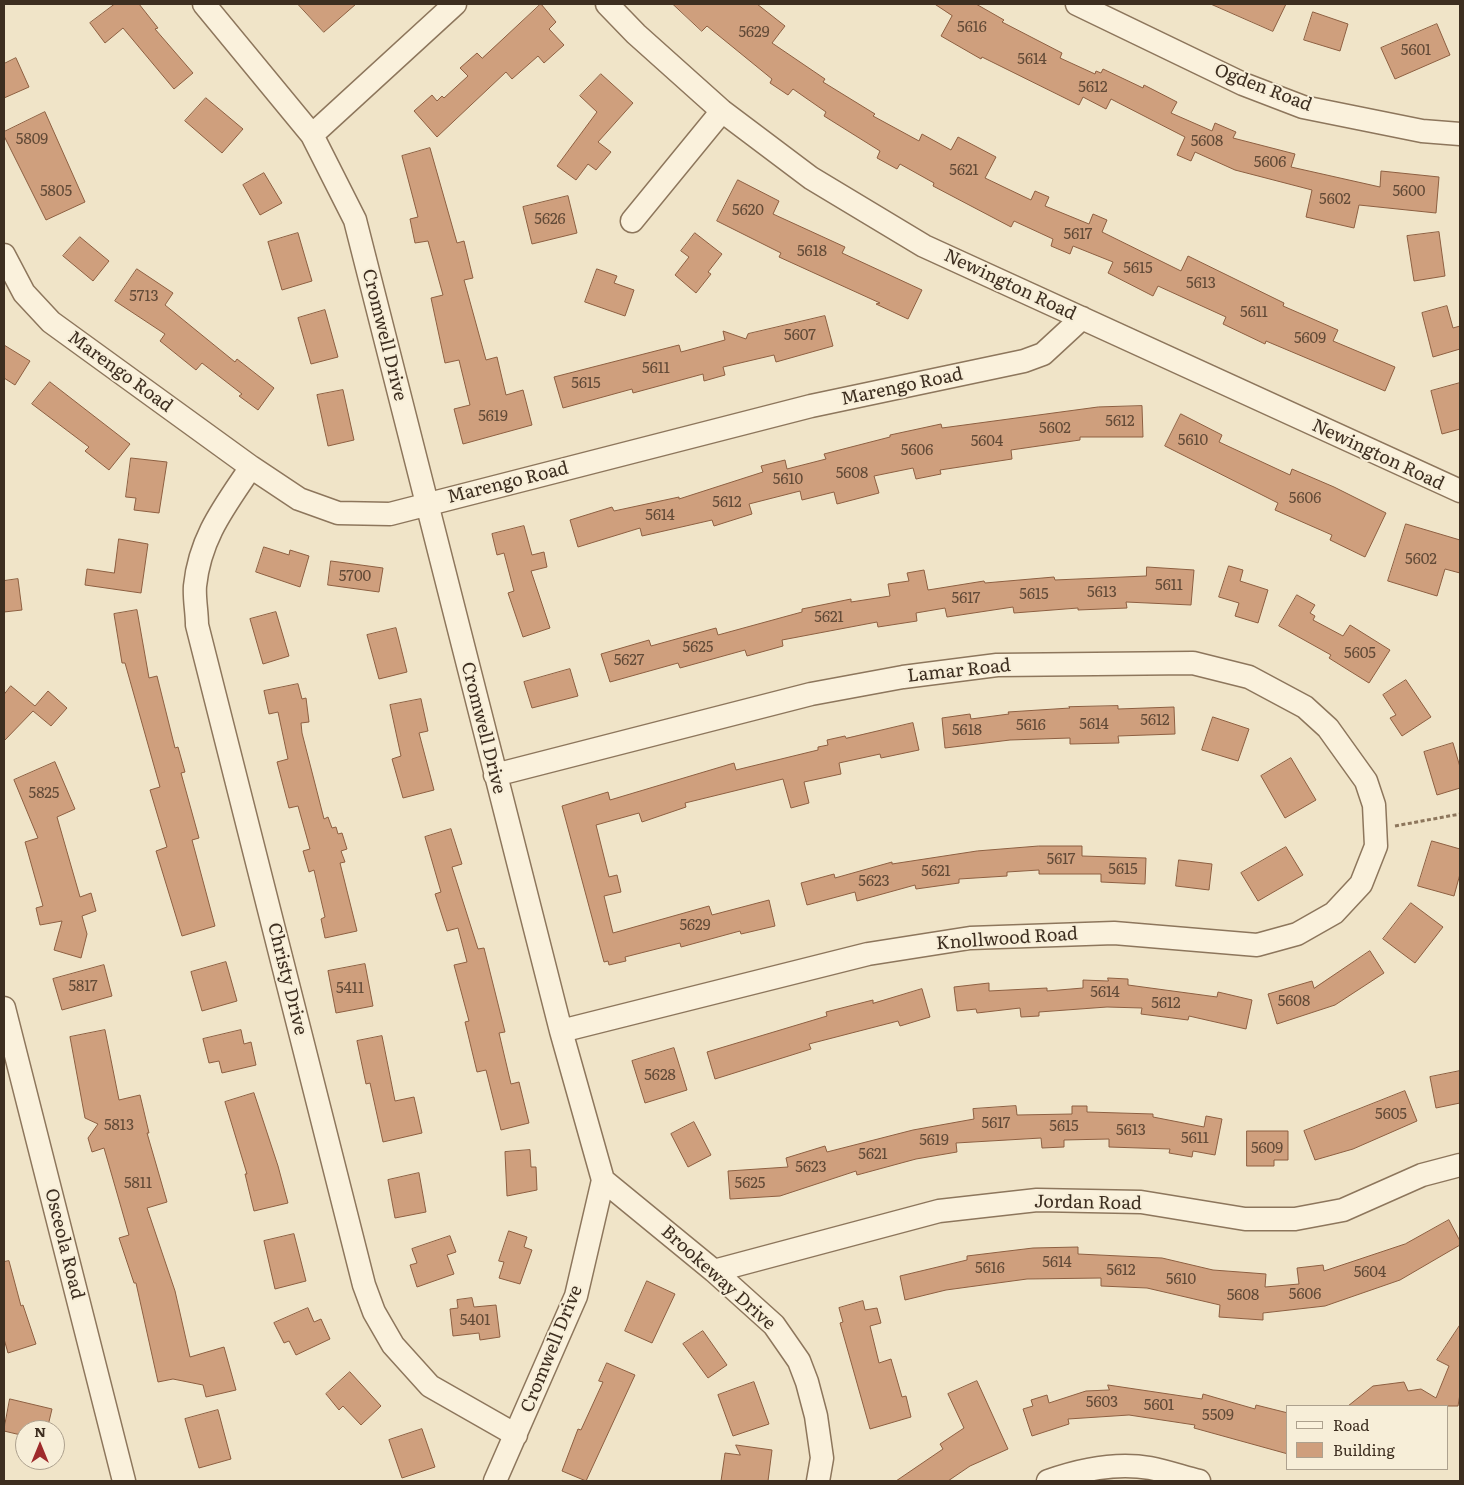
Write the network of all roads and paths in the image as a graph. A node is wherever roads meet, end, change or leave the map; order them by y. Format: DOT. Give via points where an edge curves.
graph roads {
  1 [pos="204,4"];
  2 [pos="455,4"];
  3 [pos="607,4"];
  4 [pos="1077,4"];
  5 [pos="722,111"];
  6 [pos="1460,134"];
  7 [pos="312,135"];
  8 [pos="632,221"];
  9 [pos="4,257"];
  10 [pos="1082,318"];
  11 [pos="251,467"];
  12 [pos="1460,492"];
  13 [pos="426,504"];
  14 [pos="495,775"];
  15 [pos="1374,805"];
  16 [pos="1460,814"];
  17 [pos="1375,829"];
  18 [pos="4,1008"];
  19 [pos="561,1031"];
  20 [pos="1460,1165"];
  21 [pos="603,1180"];
  22 [pos="714,1271"];
  23 [pos="516,1435"];
  24 [pos="124,1481"];
  25 [pos="495,1481"];
  26 [pos="818,1481"];
  27 [pos="1048,1481"];
  28 [pos="1199,1481"];
  1 -- 7 [label="street, Cromwell Drive"];
  2 -- 7 [label="street"];
  3 -- 5 [label="street, Newington Road"];
  4 -- 6 [label="street, Ogden Road" via="1243,84 1303,107 1422,131"];
  5 -- 8 [label="street"];
  5 -- 10 [label="street, Newington Road" via="811,178 870,215 924,246"];
  7 -- 13 [label="street, Cromwell Drive" via="355,220"];
  9 -- 11 [label="street, Marengo Road" via="24,294 51,322"];
  10 -- 12 [label="street, Newington Road"];
  10 -- 13 [label="street, Marengo Road" via="1043,354 1024,361 811,406"];
  11 -- 13 [label="street, Marengo Road" via="299,499 338,513 390,514"];
  11 -- 23 [label="street, Christy Drive" via="213,524 205,542 195,586 197,625 364,1285 374,1312 393,1345 430,1386"];
  13 -- 14 [label="street, Cromwell Drive"];
  14 -- 15 [label="street, Lamar Road" via="811,694 903,677 997,665 1193,663 1249,677 1305,707 1328,728 1366,781"];
  14 -- 19 [label="street, Cromwell Drive"];
  15 -- 17 [label="street, Knollwood Road"];
  16 -- 17 [label="path"];
  17 -- 19 [label="street, Knollwood Road" via="1376,846 1360,884 1334,913 1297,934 1257,945 1114,932 970,938 868,954"];
  18 -- 24 [label="street, Osceola Road"];
  19 -- 21 [label="street, Cromwell Drive"];
  20 -- 22 [label="street, Jordan Road" via="1422,1175 1343,1210 1295,1220 1245,1220 1141,1202 1038,1200 940,1211"];
  21 -- 22 [label="street, Brookeway Drive"];
  21 -- 23 [label="street, Cromwell Drive" via="576,1296"];
  22 -- 26 [label="street, Brookeway Drive" via="774,1325 799,1361 816,1416 822,1458"];
  23 -- 25 [label="street, Cromwell Drive"];
  27 -- 28 [label="street" via="1071,1473 1115,1466 1149,1468"];
}
